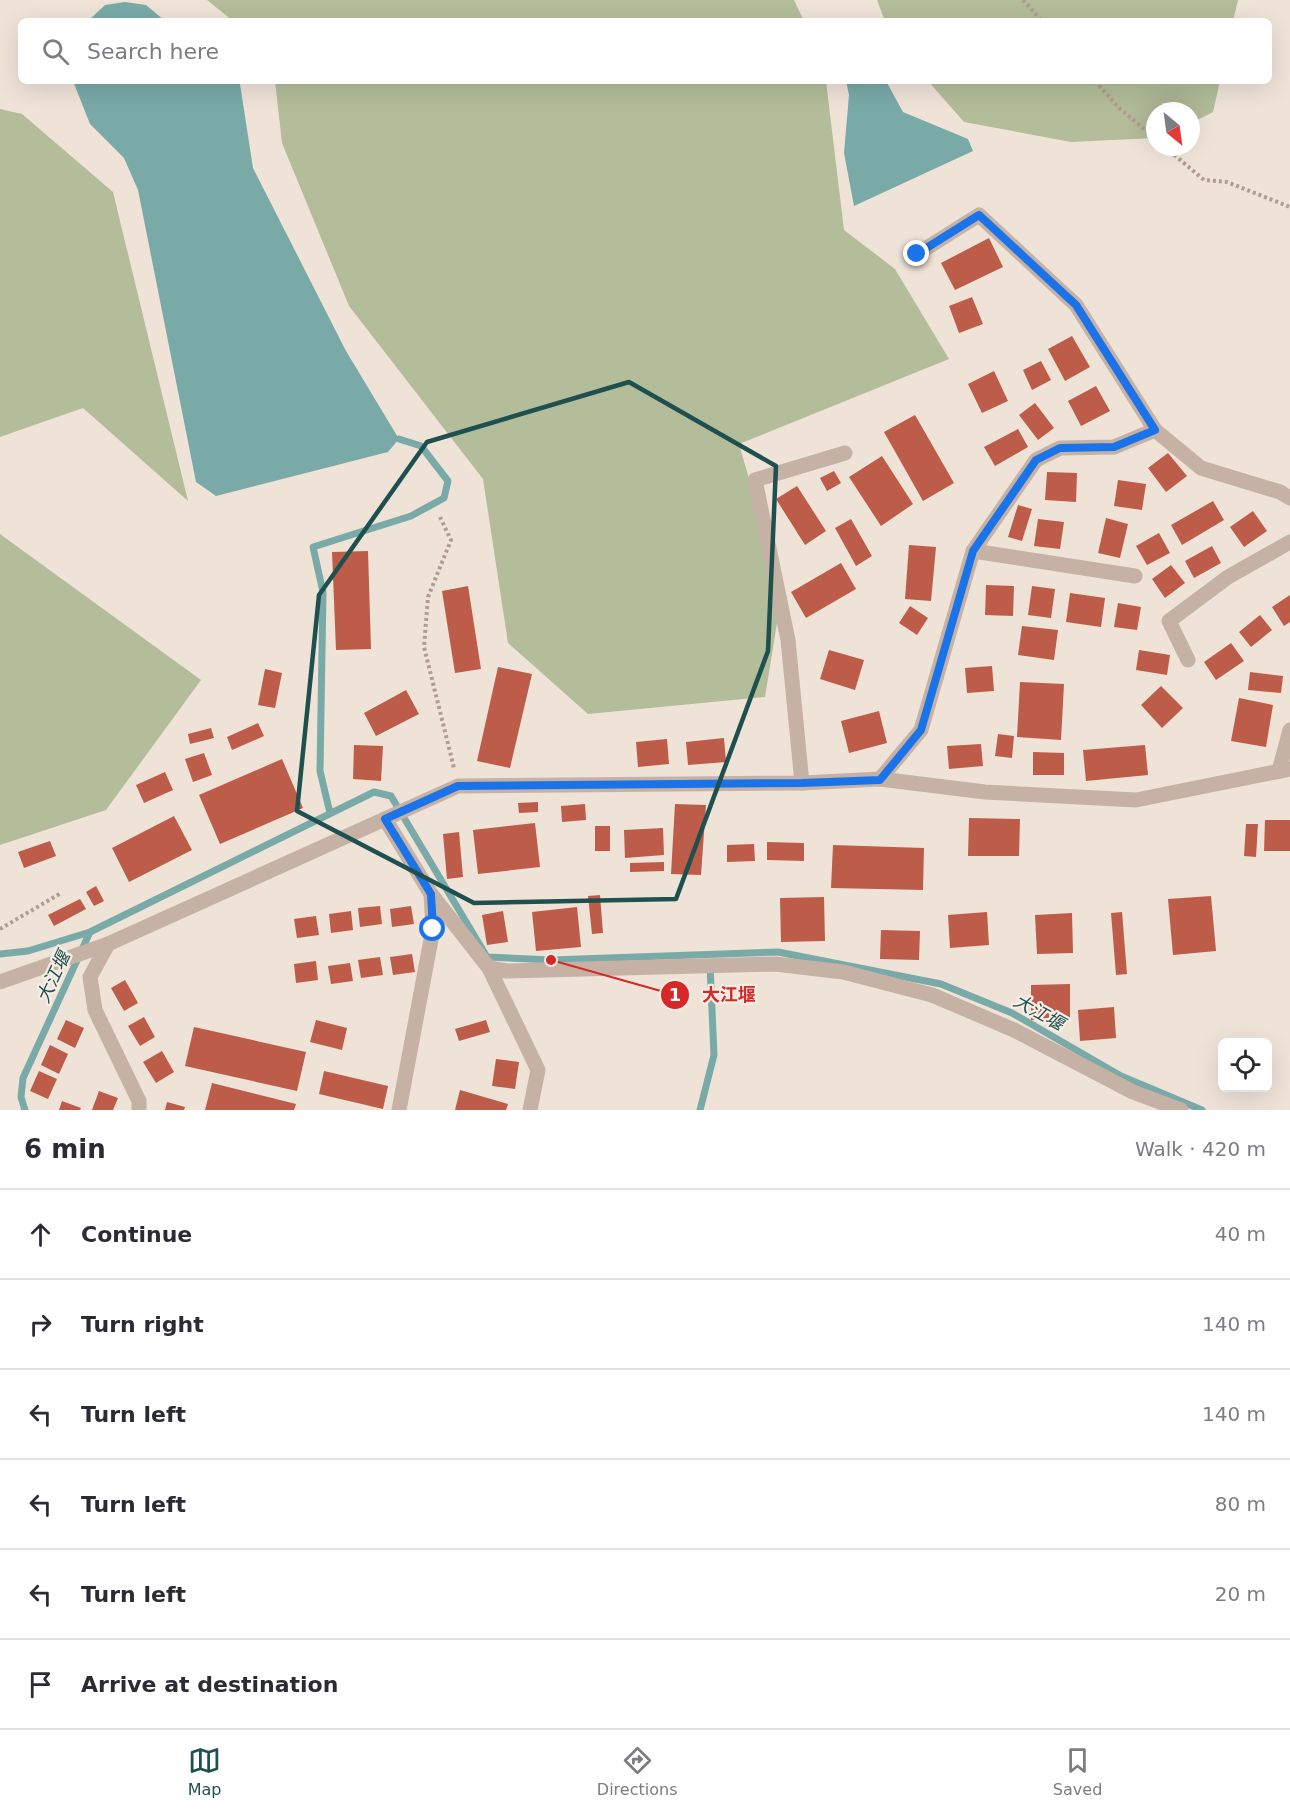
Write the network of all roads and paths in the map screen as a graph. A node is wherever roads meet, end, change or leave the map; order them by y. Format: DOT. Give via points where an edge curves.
graph roads {
  1 [pos="1023,0"];
  2 [pos="1039,18"];
  3 [pos="1098,84"];
  4 [pos="1146,130"];
  5 [pos="1176,156"];
  6 [pos="1290,207"];
  7 [pos="917,254"];
  8 [pos="1155,430"];
  9 [pos="844,453"];
  10 [pos="1290,498"];
  11 [pos="440,517"];
  12 [pos="1290,542"];
  13 [pos="973,551"];
  14 [pos="1135,576"];
  15 [pos="1188,660"];
  16 [pos="1290,730"];
  17 [pos="1285,770"];
  18 [pos="880,780"];
  19 [pos="802,783"];
  20 [pos="458,786"];
  21 [pos="385,819"];
  22 [pos="61,893"];
  23 [pos="431,894"];
  24 [pos="0,929"];
  25 [pos="108,944"];
  26 [pos="489,968"];
  27 [pos="0,982"];
  28 [pos="139,1110"];
  29 [pos="399,1110"];
  30 [pos="530,1110"];
  31 [pos="1181,1110"];
  1 -- 2 [label="path"];
  3 -- 4 [label="path"];
  5 -- 6 [label="path" via="1204,180 1227,182"];
  7 -- 8 [label="street" via="979,215 1076,305"];
  8 -- 10 [label="street" via="1201,468"];
  8 -- 13 [label="street" via="1114,447 1060,448 1036,460"];
  9 -- 19 [label="street" via="755,480 788,640"];
  11 -- 20 [label="path" via="451,540 428,597 424,648"];
  12 -- 15 [label="street" via="1228,577 1170,621"];
  13 -- 14 [label="street"];
  13 -- 18 [label="street" via="921,730"];
  16 -- 17 [label="street"];
  17 -- 18 [label="street" via="1136,800 985,792"];
  18 -- 19 [label="street"];
  19 -- 20 [label="street"];
  20 -- 21 [label="street"];
  21 -- 23 [label="street"];
  21 -- 25 [label="street"];
  22 -- 24 [label="path"];
  23 -- 26 [label="street"];
  23 -- 29 [label="street" via="433,929"];
  25 -- 27 [label="street"];
  25 -- 28 [label="street" via="90,977 95,1010 139,1101"];
  26 -- 30 [label="street" via="538,1070"];
  26 -- 31 [label="street" via="507,971 775,964 843,972 932,995 1014,1030 1133,1092"];
}
